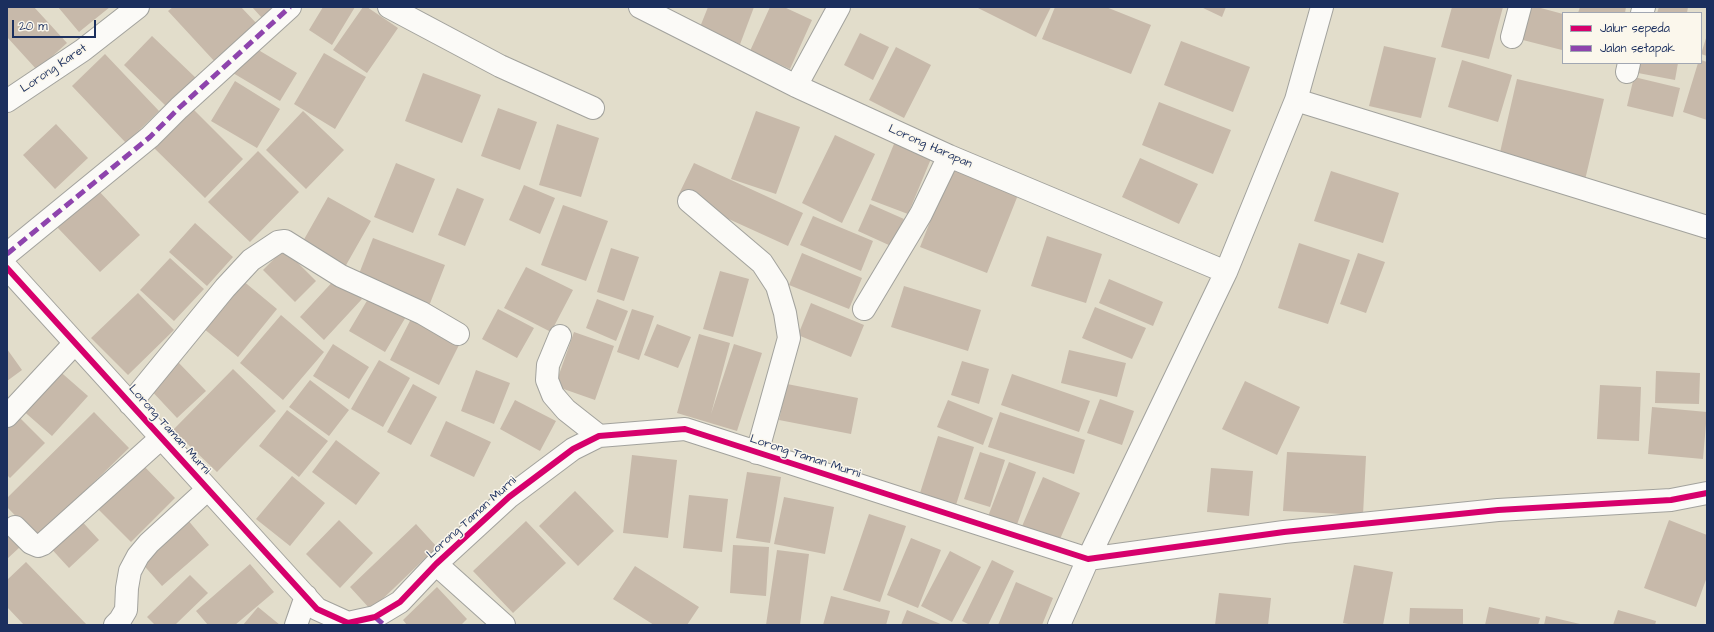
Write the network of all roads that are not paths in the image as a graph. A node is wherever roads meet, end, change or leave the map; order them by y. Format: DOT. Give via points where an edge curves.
graph roads {
  1 [pos="138,7"];
  2 [pos="290,7"];
  3 [pos="389,7"];
  4 [pos="640,7"];
  5 [pos="839,7"];
  6 [pos="1322,7"];
  7 [pos="1520,7"];
  8 [pos="1512,37"];
  9 [pos="796,86"];
  10 [pos="1296,100"];
  11 [pos="7,101"];
  12 [pos="593,108"];
  13 [pos="950,156"];
  14 [pos="689,201"];
  15 [pos="1707,227"];
  16 [pos="7,254"];
  17 [pos="7,268"];
  18 [pos="1226,272"];
  19 [pos="864,309"];
  20 [pos="458,334"];
  21 [pos="560,336"];
  22 [pos="75,343"];
  23 [pos="130,404"];
  24 [pos="7,416"];
  25 [pos="599,436"];
  26 [pos="161,438"];
  27 [pos="757,453"];
  28 [pos="208,489"];
  29 [pos="1707,493"];
  30 [pos="15,527"];
  31 [pos="1088,559"];
  32 [pos="436,564"];
  33 [pos="306,596"];
  34 [pos="379,621"];
  35 [pos="115,625"];
  36 [pos="296,625"];
  37 [pos="504,625"];
  38 [pos="1059,625"];
  1 -- 11 [label="street, Lorong Karet" via="83,50"];
  2 -- 16 [label="street" via="150,137"];
  3 -- 12 [label="street" via="500,66"];
  4 -- 9 [label="street, Lorong Harapan"];
  5 -- 9 [label="street"];
  6 -- 10 [label="street"];
  7 -- 8 [label="street"];
  9 -- 13 [label="street, Lorong Harapan"];
  10 -- 15 [label="street"];
  10 -- 18 [label="street"];
  13 -- 18 [label="street, Lorong Harapan"];
  13 -- 19 [label="street" via="921,214"];
  14 -- 27 [label="street" via="762,263 777,286 785,313 789,338"];
  17 -- 22 [label="street, Lorong Taman Murni"];
  18 -- 31 [label="street"];
  20 -- 23 [label="street" via="422,313 341,276 285,241 278,242 251,260 225,288"];
  21 -- 25 [label="street" via="548,365 547,380 553,395 566,410"];
  22 -- 23 [label="street, Lorong Taman Murni"];
  22 -- 24 [label="street"];
  23 -- 26 [label="street, Lorong Taman Murni"];
  25 -- 27 [label="street, Lorong Taman Murni" via="685,429"];
  25 -- 32 [label="street, Lorong Taman Murni" via="573,449 509,497"];
  26 -- 28 [label="street, Lorong Taman Murni"];
  26 -- 30 [label="street" via="43,544 31,544"];
  27 -- 31 [label="street, Lorong Taman Murni"];
  28 -- 33 [label="street, Lorong Taman Murni"];
  28 -- 35 [label="street" via="138,556 130,571 126,610"];
  29 -- 31 [label="street" via="1671,500 1498,510 1299,530"];
  31 -- 38 [label="street"];
  32 -- 34 [label="street, Lorong Taman Murni"];
  32 -- 37 [label="street"];
  33 -- 34 [label="street, Lorong Taman Murni" via="317,609 348,624"];
  33 -- 36 [label="street"];
}
